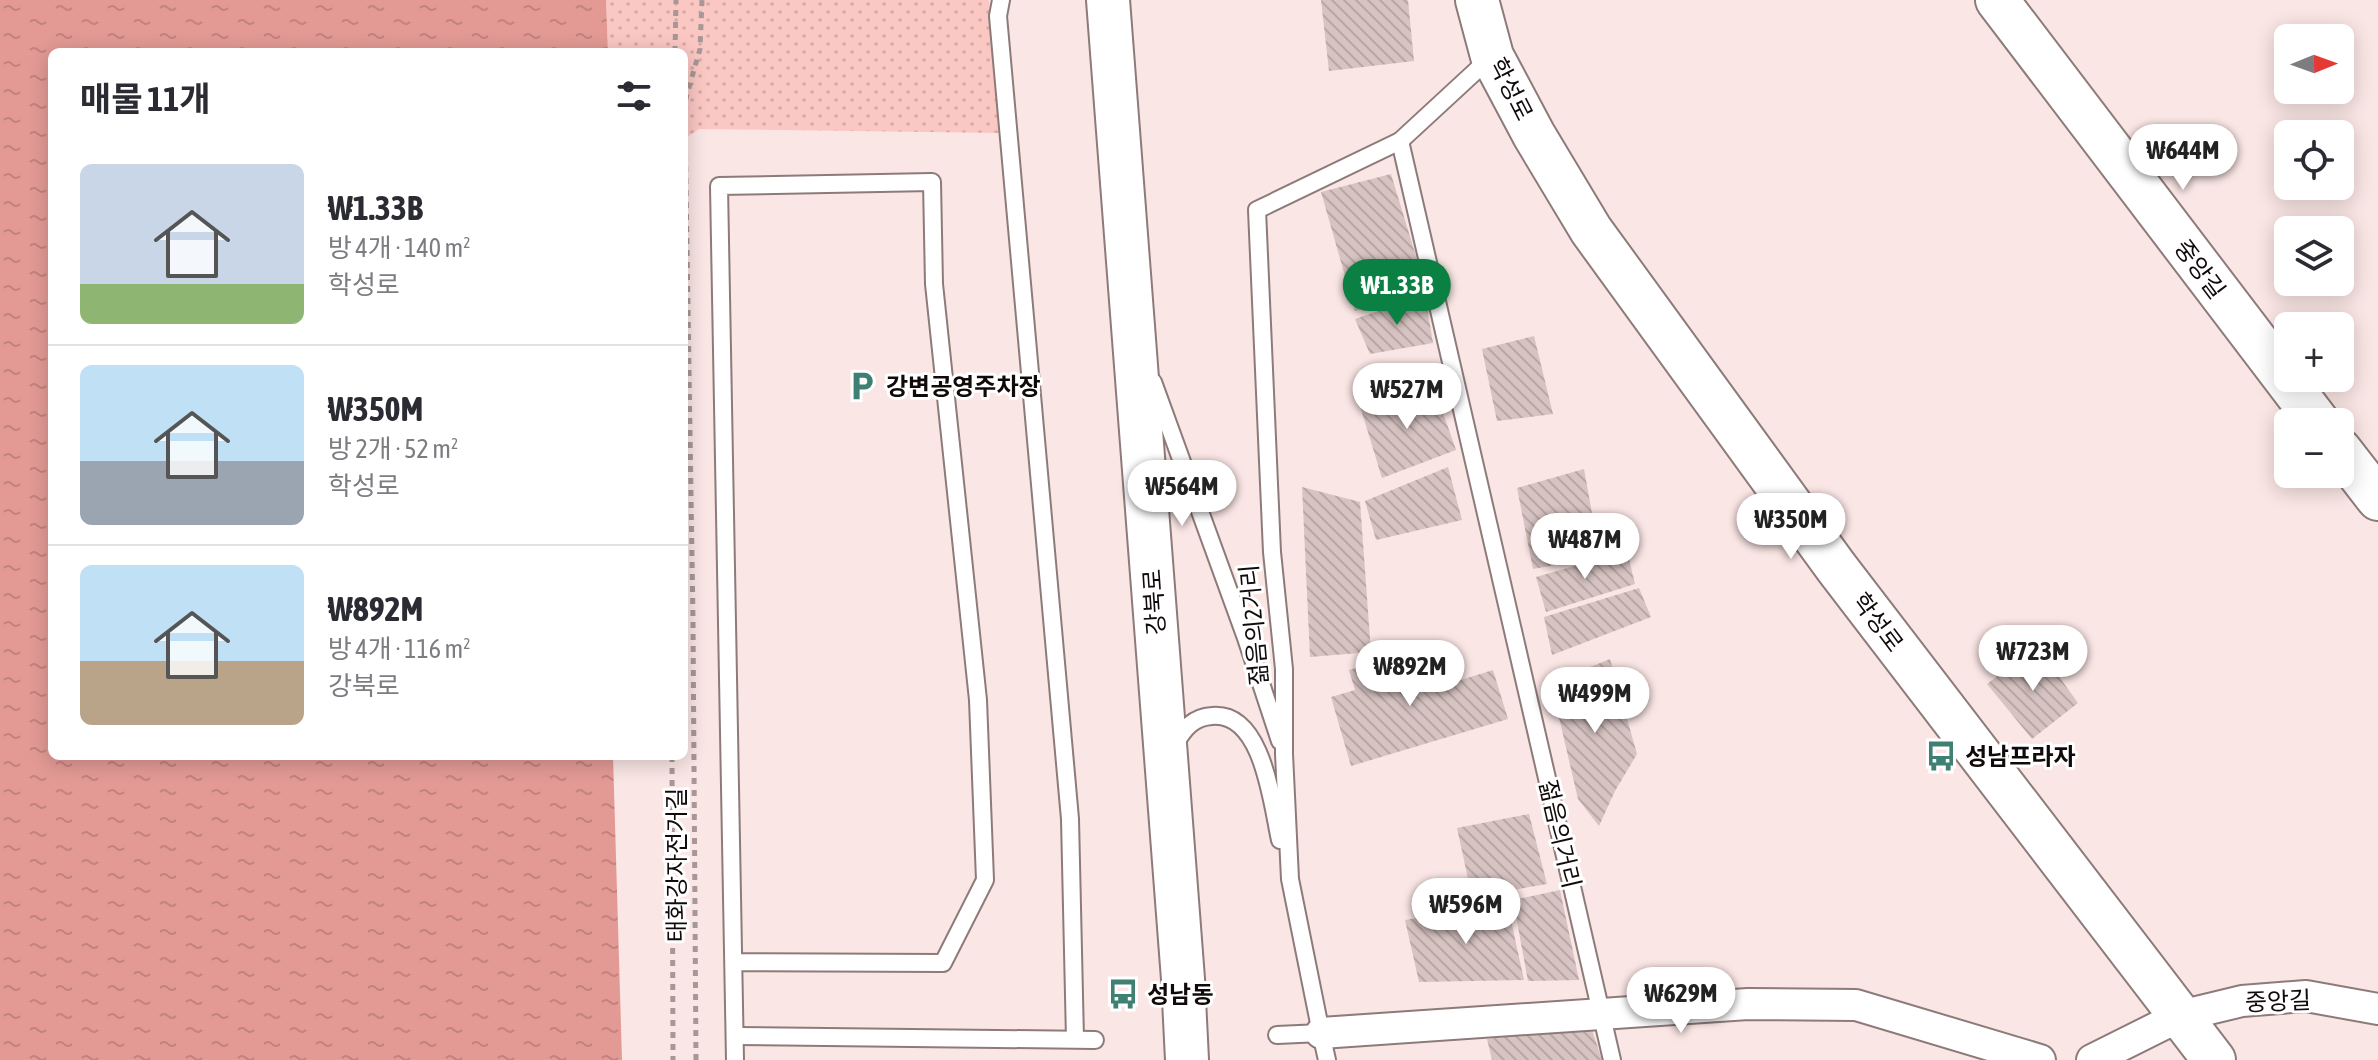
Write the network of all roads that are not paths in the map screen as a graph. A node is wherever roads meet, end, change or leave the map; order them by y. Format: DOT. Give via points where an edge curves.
graph roads {
  1 [pos="1001,0"];
  2 [pos="1108,0"];
  3 [pos="1477,0"];
  4 [pos="1997,0"];
  5 [pos="1492,56"];
  6 [pos="1400,141"];
  7 [pos="1134,328"];
  8 [pos="2307,408"];
  9 [pos="2354,468"];
  10 [pos="2378,499"];
  11 [pos="1284,754"];
  12 [pos="1167,769"];
  13 [pos="1290,879"];
  14 [pos="734,962"];
  15 [pos="2378,1009"];
  16 [pos="1602,1013"];
  17 [pos="2180,1016"];
  18 [pos="1277,1035"];
  19 [pos="735,1036"];
  20 [pos="1075,1039"];
  21 [pos="1095,1040"];
  22 [pos="1324,1047"];
  23 [pos="735,1060"];
  24 [pos="1187,1060"];
  25 [pos="1612,1060"];
  26 [pos="2040,1060"];
  27 [pos="2092,1060"];
  28 [pos="2214,1060"];
  1 -- 20 [label="lane" via="998,16 1070,819"];
  2 -- 7 [label="street, 강북로"];
  3 -- 5 [label="street, 학성로"];
  4 -- 8 [label="street, 중앙길"];
  5 -- 6 [label="lane, 젊음의2거리"];
  5 -- 17 [label="street, 학성로" via="1591,230 1836,567"];
  6 -- 11 [label="lane, 젊음의2거리" via="1257,210 1272,552 1284,669"];
  6 -- 16 [label="lane, 젊음의거리"];
  7 -- 11 [label="lane"];
  7 -- 12 [label="street, 강북로"];
  9 -- 10 [label="street"];
  11 -- 13 [label="lane, 젊음의2거리"];
  12 -- 13 [label="lane" via="1185,728 1201,717 1236,720 1261,758"];
  12 -- 24 [label="street, 강북로"];
  13 -- 22 [label="lane, 젊음의2거리"];
  14 -- 14 [label="lane" via="943,963 985,880 978,700 934,284 932,182 719,186"];
  14 -- 19 [label="lane"];
  15 -- 17 [label="street, 중앙길" via="2306,996 2242,1001"];
  16 -- 22 [label="street"];
  16 -- 25 [label="lane, 젊음의거리"];
  16 -- 26 [label="street" via="1748,1004 1856,1005"];
  17 -- 27 [label="street"];
  17 -- 28 [label="street, 학성로"];
  18 -- 22 [label="lane"];
  19 -- 20 [label="lane"];
  19 -- 23 [label="lane"];
  20 -- 21 [label="lane"];
}
